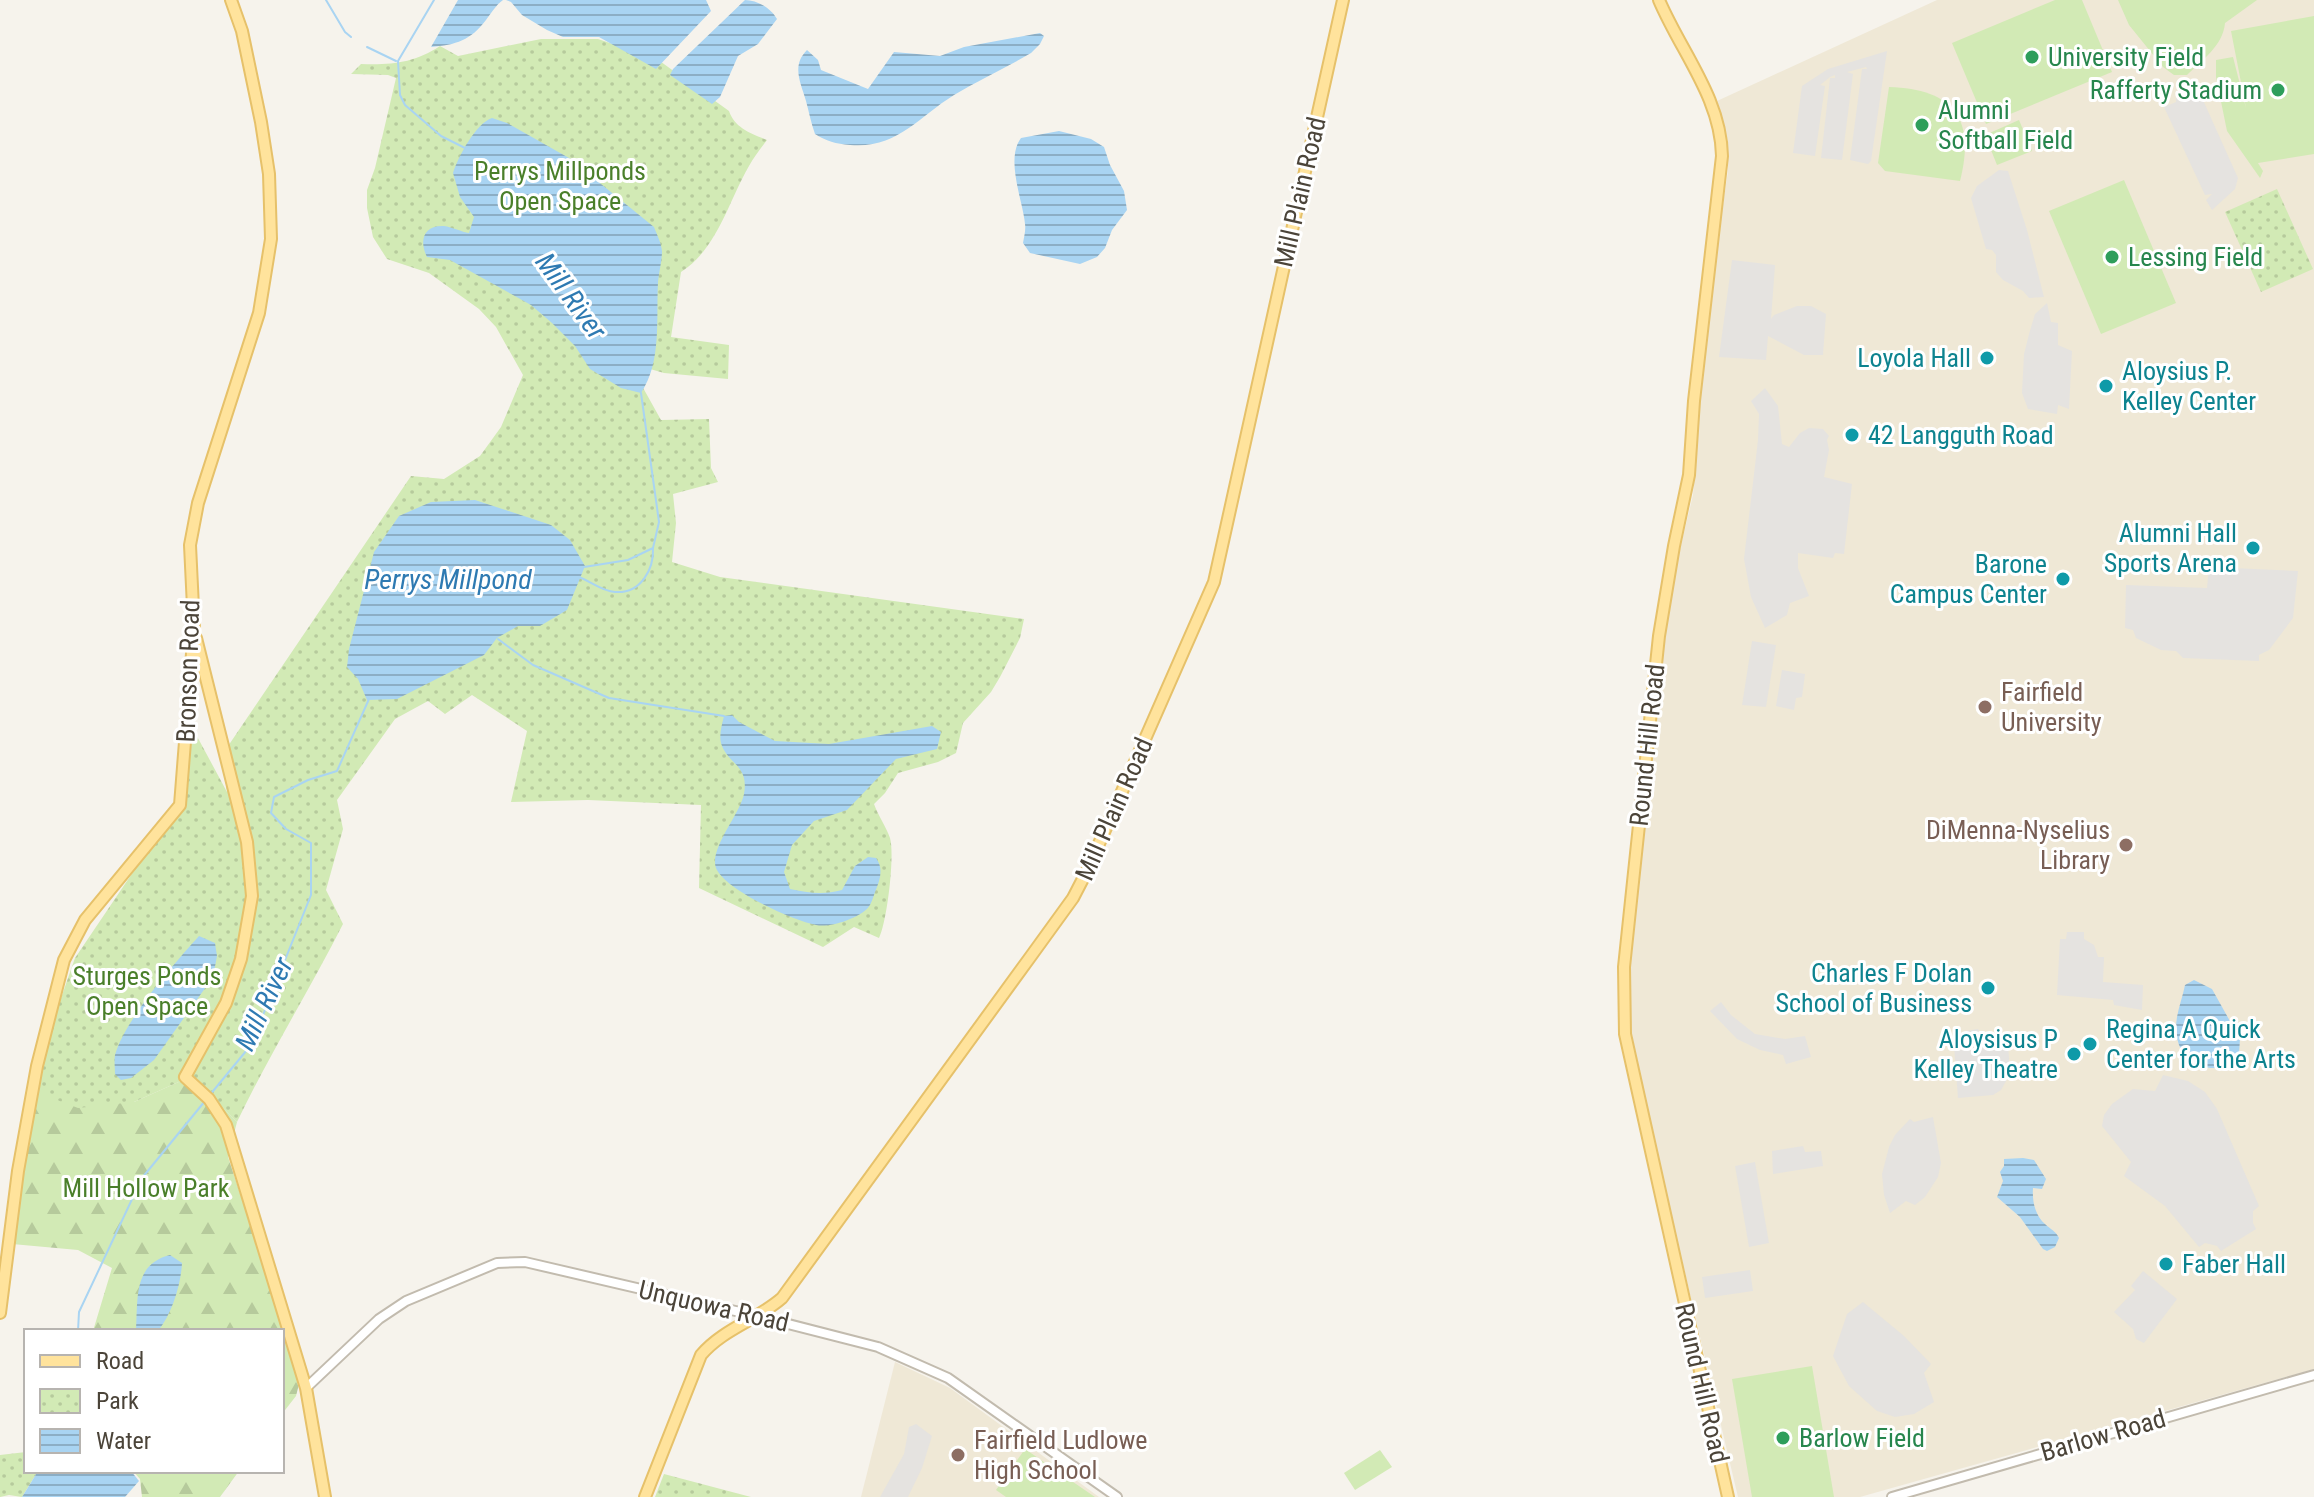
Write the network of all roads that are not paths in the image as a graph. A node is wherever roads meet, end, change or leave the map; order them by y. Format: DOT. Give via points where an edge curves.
graph roads {
  1 [pos="231,0"];
  2 [pos="1343,0"];
  3 [pos="1659,0"];
  4 [pos="194,628"];
  5 [pos="0,1313"];
  6 [pos="757,1316"];
  7 [pos="2314,1375"];
  8 [pos="306,1388"];
  9 [pos="325,1497"];
  10 [pos="645,1497"];
  11 [pos="1117,1497"];
  12 [pos="1728,1497"];
  13 [pos="1892,1497"];
  1 -- 4 [label="main road, Bronson Road" via="261,122 271,239 259,313 192,533"];
  2 -- 6 [label="main road, Mill Plain Road" via="1214,582 1106,831 1080,885 1027,963 782,1298"];
  3 -- 12 [label="main road, Round Hill Road" via="1713,105 1722,156 1689,475 1665,591 1644,765 1623,999 1625,1034"];
  4 -- 5 [label="main road, Bronson Road" via="180,805 85,920 64,960 37,1066"];
  4 -- 8 [label="main road" via="247,842 252,896 241,959 226,1003 185,1077 223,1118"];
  6 -- 8 [label="street, Unquowa Road" via="525,1262 497,1263 390,1310"];
  6 -- 10 [label="main road, Mill Plain Road" via="701,1355"];
  6 -- 11 [label="street, Unquowa Road" via="878,1347 932,1369"];
  7 -- 13 [label="street, Barlow Road"];
  8 -- 9 [label="main road"];
}
